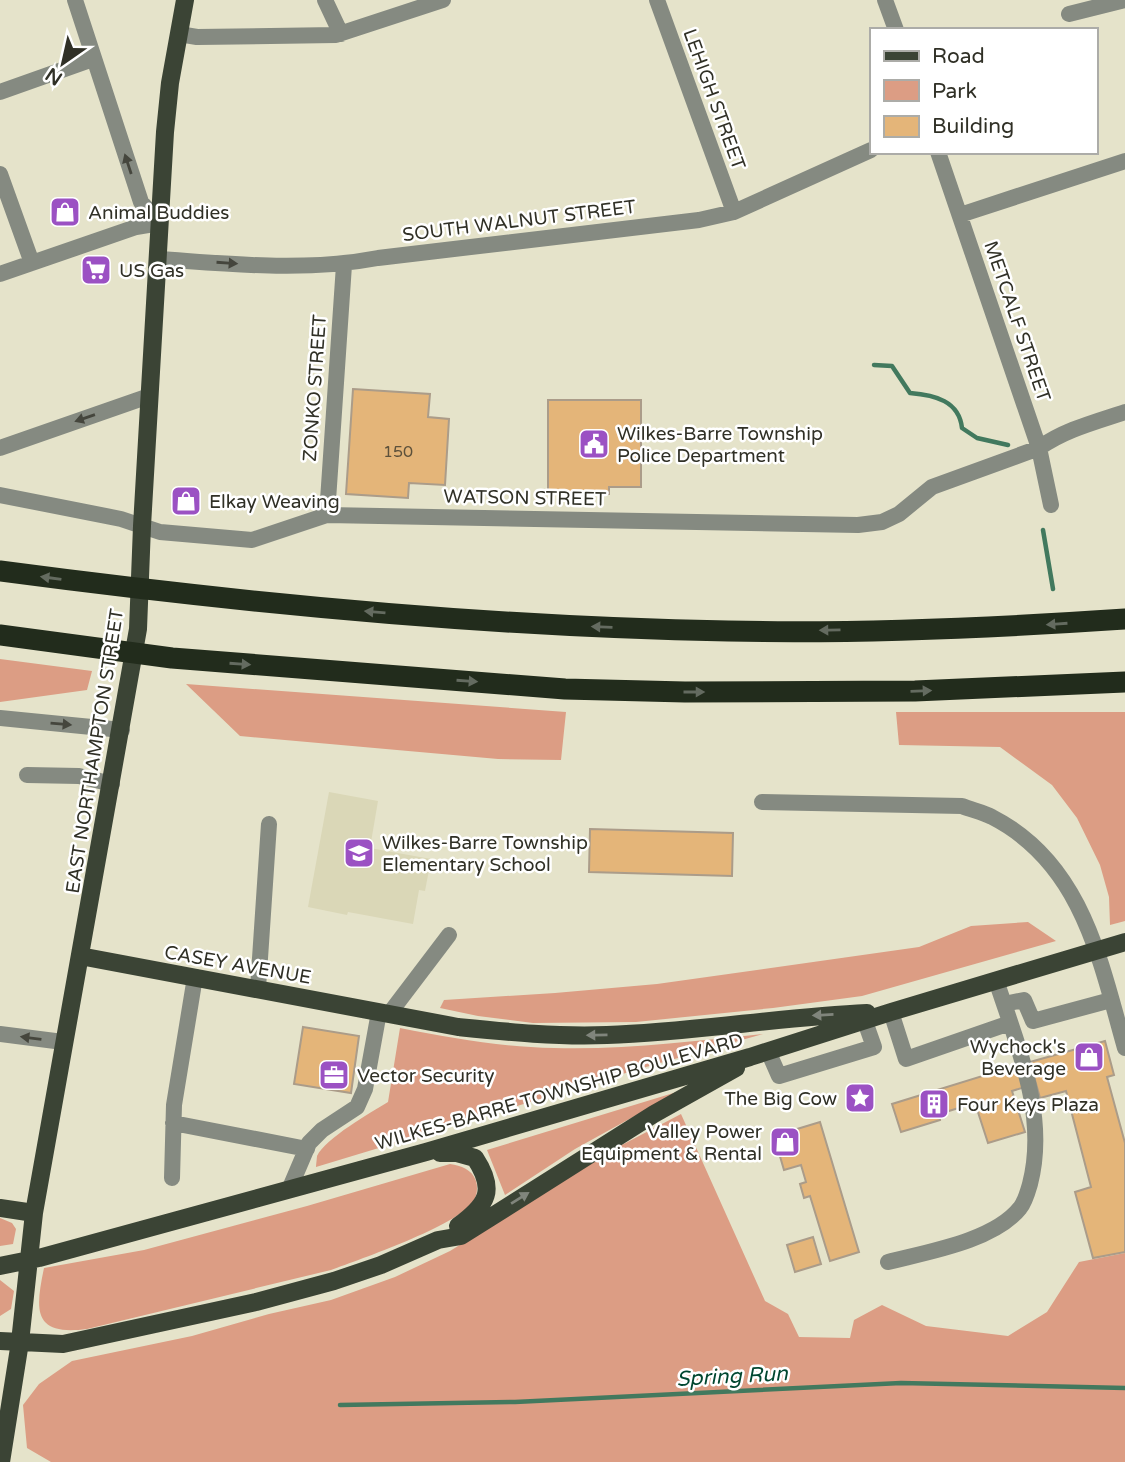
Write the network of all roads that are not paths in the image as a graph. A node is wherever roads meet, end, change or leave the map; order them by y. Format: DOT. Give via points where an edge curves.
graph roads {
  1 [pos="75,0"];
  2 [pos="185,0"];
  3 [pos="326,0"];
  4 [pos="443,0"];
  5 [pos="657,0"];
  6 [pos="885,0"];
  7 [pos="1125,0"];
  8 [pos="1069,14"];
  9 [pos="895,28"];
  10 [pos="179,34"];
  11 [pos="341,34"];
  12 [pos="93,59"];
  13 [pos="0,92"];
  14 [pos="870,150"];
  15 [pos="939,154"];
  16 [pos="1125,161"];
  17 [pos="0,174"];
  18 [pos="734,212"];
  19 [pos="960,215"];
  20 [pos="160,223"];
  21 [pos="159,259"];
  22 [pos="32,264"];
  23 [pos="344,265"];
  24 [pos="0,274"];
  25 [pos="149,396"];
  26 [pos="1125,412"];
  27 [pos="0,448"];
  28 [pos="1039,449"];
  29 [pos="0,495"];
  30 [pos="1051,505"];
  31 [pos="327,514"];
  32 [pos="142,526"];
  33 [pos="0,571"];
  34 [pos="1125,619"];
  35 [pos="0,635"];
  36 [pos="1125,682"];
  37 [pos="0,718"];
  38 [pos="122,730"];
  39 [pos="27,775"];
  40 [pos="112,784"];
  41 [pos="762,802"];
  42 [pos="269,824"];
  43 [pos="449,935"];
  44 [pos="1125,942"];
  45 [pos="1097,951"];
  46 [pos="80,956"];
  47 [pos="195,977"];
  48 [pos="996,981"];
  49 [pos="258,988"];
  50 [pos="1111,1000"];
  51 [pos="1004,1004"];
  52 [pos="891,1012"];
  53 [pos="384,1013"];
  54 [pos="864,1017"];
  55 [pos="1010,1023"];
  56 [pos="0,1034"];
  57 [pos="63,1042"];
  58 [pos="1125,1048"];
  59 [pos="768,1051"];
  60 [pos="750,1057"];
  61 [pos="173,1123"];
  62 [pos="307,1149"];
  63 [pos="426,1152"];
  64 [pos="172,1178"];
  65 [pos="289,1190"];
  66 [pos="0,1208"];
  67 [pos="33,1213"];
  68 [pos="438,1240"];
  69 [pos="888,1262"];
  70 [pos="0,1266"];
  71 [pos="0,1341"];
  72 [pos="20,1342"];
  73 [pos="1,1462"];
  1 -- 12 [label="street"];
  2 -- 10 [label="main road, EAST NORTHAMPTON STREET"];
  3 -- 11 [label="street"];
  4 -- 11 [label="street"];
  5 -- 18 [label="street, LEHIGH STREET"];
  6 -- 9 [label="street"];
  7 -- 8 [label="street"];
  10 -- 11 [label="street"];
  10 -- 20 [label="main road, EAST NORTHAMPTON STREET" via="165,132"];
  12 -- 13 [label="street"];
  20 -- 12 [label="street, one-way" via="141,202"];
  14 -- 18 [label="street, SOUTH WALNUT STREET"];
  15 -- 19 [label="street, METCALF STREET"];
  16 -- 19 [label="street"];
  17 -- 22 [label="street"];
  18 -- 23 [label="street, SOUTH WALNUT STREET"];
  19 -- 28 [label="street, METCALF STREET"];
  20 -- 21 [label="main road, EAST NORTHAMPTON STREET"];
  20 -- 22 [label="street" via="136,227"];
  21 -- 23 [label="street, SOUTH WALNUT STREET, one-way" via="284,267"];
  21 -- 25 [label="main road, EAST NORTHAMPTON STREET"];
  22 -- 24 [label="street"];
  23 -- 31 [label="street, ZONKO STREET"];
  25 -- 27 [label="street, one-way"];
  25 -- 32 [label="main road, EAST NORTHAMPTON STREET"];
  26 -- 28 [label="street, WATSON STREET" via="1079,427"];
  28 -- 30 [label="street, METCALF STREET"];
  28 -- 31 [label="street, WATSON STREET" via="932,487 882,522 858,525"];
  29 -- 32 [label="street, WATSON STREET"];
  31 -- 32 [label="street, WATSON STREET" via="252,540 160,532"];
  32 -- 38 [label="main road, EAST NORTHAMPTON STREET" via="138,629"];
  34 -- 33 [label="highway, one-way" via="983,629 731,631 578,626 174,594"];
  35 -- 36 [label="highway, one-way" via="172,658 565,689 915,691"];
  37 -- 38 [label="street, one-way"];
  38 -- 40 [label="main road, EAST NORTHAMPTON STREET"];
  39 -- 40 [label="street" via="79,776"];
  40 -- 46 [label="main road, EAST NORTHAMPTON STREET"];
  41 -- 45 [label="street" via="962,806 991,816 1040,852 1077,902"];
  42 -- 49 [label="street"];
  43 -- 53 [label="street"];
  44 -- 45 [label="main road"];
  45 -- 48 [label="main road"];
  45 -- 50 [label="street"];
  46 -- 47 [label="main road, CASEY AVENUE"];
  46 -- 57 [label="main road, EAST NORTHAMPTON STREET"];
  47 -- 49 [label="main road, CASEY AVENUE"];
  47 -- 61 [label="street"];
  48 -- 51 [label="street"];
  48 -- 52 [label="main road"];
  49 -- 53 [label="main road, CASEY AVENUE"];
  50 -- 51 [label="street" via="1033,1021 1024,1000"];
  50 -- 58 [label="street"];
  51 -- 55 [label="street"];
  52 -- 54 [label="main road"];
  52 -- 55 [label="street" via="906,1059"];
  54 -- 53 [label="main road, CASEY AVENUE, one-way" via="560,1036 458,1027"];
  53 -- 62 [label="street" via="357,1107 322,1130"];
  54 -- 59 [label="main road, WILKES-BARRE TOWNSHIP BOULEVARD"];
  54 -- 59 [label="street" via="874,1046 779,1076"];
  55 -- 69 [label="street" via="1033,1102 1034,1167 1021,1208 968,1242"];
  57 -- 56 [label="street, one-way"];
  57 -- 67 [label="main road, EAST NORTHAMPTON STREET"];
  59 -- 60 [label="main road, WILKES-BARRE TOWNSHIP BOULEVARD"];
  60 -- 63 [label="main road, WILKES-BARRE TOWNSHIP BOULEVARD"];
  68 -- 60 [label="main road, one-way" via="461,1236"];
  61 -- 62 [label="street"];
  61 -- 64 [label="street"];
  62 -- 65 [label="street"];
  63 -- 65 [label="main road, WILKES-BARRE TOWNSHIP BOULEVARD"];
  63 -- 68 [label="main road" via="475,1158 485,1173 488,1190 476,1213"];
  65 -- 70 [label="main road, WILKES-BARRE TOWNSHIP BOULEVARD"];
  66 -- 67 [label="main road"];
  67 -- 72 [label="main road, EAST NORTHAMPTON STREET"];
  68 -- 72 [label="main road" via="370,1269 256,1302 63,1344"];
  71 -- 72 [label="main road"];
  72 -- 73 [label="main road, EAST NORTHAMPTON STREET"];
}
